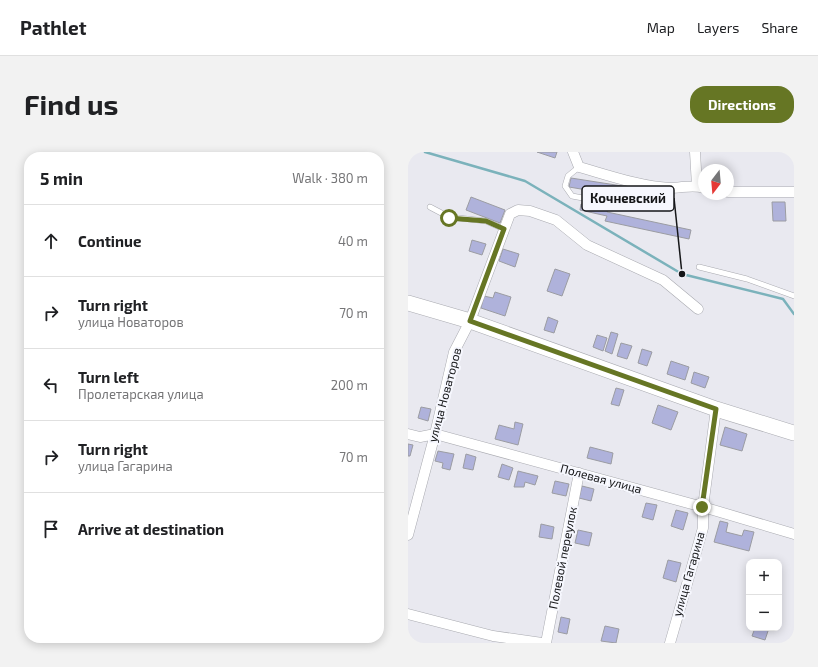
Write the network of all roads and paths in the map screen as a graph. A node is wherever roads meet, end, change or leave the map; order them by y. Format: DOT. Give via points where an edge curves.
graph roads {
  1 [pos="573,152"];
  2 [pos="695,152"];
  3 [pos="579,167"];
  4 [pos="698,170"];
  5 [pos="698,187"];
  6 [pos="734,192"];
  7 [pos="794,192"];
  8 [pos="430,207"];
  9 [pos="632,207"];
  10 [pos="504,229"];
  11 [pos="699,267"];
  12 [pos="794,296"];
  13 [pos="408,303"];
  14 [pos="698,308"];
  15 [pos="470,321"];
  16 [pos="716,409"];
  17 [pos="794,433"];
  18 [pos="408,434"];
  19 [pos="435,434"];
  20 [pos="579,474"];
  21 [pos="702,507"];
  22 [pos="794,534"];
  23 [pos="408,535"];
  24 [pos="408,614"];
  25 [pos="542,643"];
  26 [pos="546,643"];
  27 [pos="670,643"];
  1 -- 3 [label="street"];
  2 -- 4 [label="street"];
  3 -- 5 [label="street" via="620,179 670,188"];
  3 -- 9 [label="lane" via="568,176 565,186 572,196"];
  6 -- 7 [label="street"];
  8 -- 10 [label="lane" via="449,218 486,221"];
  10 -- 14 [label="street, улица Новаторов" via="510,214 518,210 530,211 556,220 587,245 662,280"];
  10 -- 15 [label="street, улица Новаторов"];
  11 -- 12 [label="lane" via="748,279"];
  13 -- 15 [label="street"];
  15 -- 16 [label="street"];
  15 -- 19 [label="street, улица Новаторов" via="454,352"];
  16 -- 17 [label="street"];
  16 -- 21 [label="street, улица Гагарина"];
  18 -- 19 [label="street, Полевая улица" via="420,437"];
  19 -- 20 [label="street, Полевая улица"];
  19 -- 23 [label="street, улица Новаторов"];
  20 -- 21 [label="street, Полевая улица"];
  20 -- 26 [label="street, Полевой переулок"];
  21 -- 22 [label="street, Полевая улица"];
  21 -- 27 [label="street, улица Гагарина" via="703,528"];
  24 -- 25 [label="street" via="493,636"];
}
